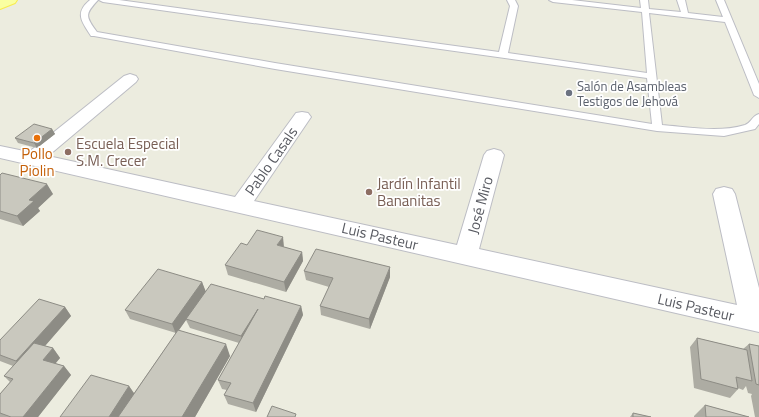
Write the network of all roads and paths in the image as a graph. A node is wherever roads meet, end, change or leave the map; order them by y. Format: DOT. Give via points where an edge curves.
graph roads {
  1 [pos="10,0"];
  2 [pos="94,0"];
  3 [pos="103,0"];
  4 [pos="511,0"];
  5 [pos="558,0"];
  6 [pos="644,0"];
  7 [pos="681,0"];
  8 [pos="720,0"];
  9 [pos="603,3"];
  10 [pos="0,5"];
  11 [pos="646,10"];
  12 [pos="685,14"];
  13 [pos="728,20"];
  14 [pos="503,55"];
  15 [pos="652,76"];
  16 [pos="130,80"];
  17 [pos="759,96"];
  18 [pos="302,117"];
  19 [pos="759,117"];
  20 [pos="657,128"];
  21 [pos="0,152"];
  22 [pos="494,155"];
  23 [pos="33,159"];
  24 [pos="724,194"];
  25 [pos="240,205"];
  26 [pos="466,256"];
  27 [pos="756,320"];
  1 -- 10 [label="main road"];
  2 -- 20 [label="lane" via="85,6 83,14 94,34"];
  3 -- 14 [label="lane"];
  4 -- 14 [label="lane" via="514,6"];
  5 -- 9 [label="lane"];
  6 -- 11 [label="lane"];
  7 -- 12 [label="lane"];
  8 -- 13 [label="lane"];
  9 -- 11 [label="lane"];
  11 -- 12 [label="lane"];
  11 -- 15 [label="lane"];
  12 -- 13 [label="lane"];
  13 -- 17 [label="lane"];
  14 -- 15 [label="lane"];
  15 -- 20 [label="lane"];
  16 -- 23 [label="street"];
  18 -- 25 [label="street, Pablo Casals"];
  19 -- 20 [label="lane" via="751,127 724,133"];
  21 -- 23 [label="street, Luis Pasteur"];
  22 -- 26 [label="street, José Miro"];
  23 -- 25 [label="street, Luis Pasteur"];
  24 -- 27 [label="street"];
  25 -- 26 [label="street, Luis Pasteur"];
  26 -- 27 [label="street, Luis Pasteur"];
}
